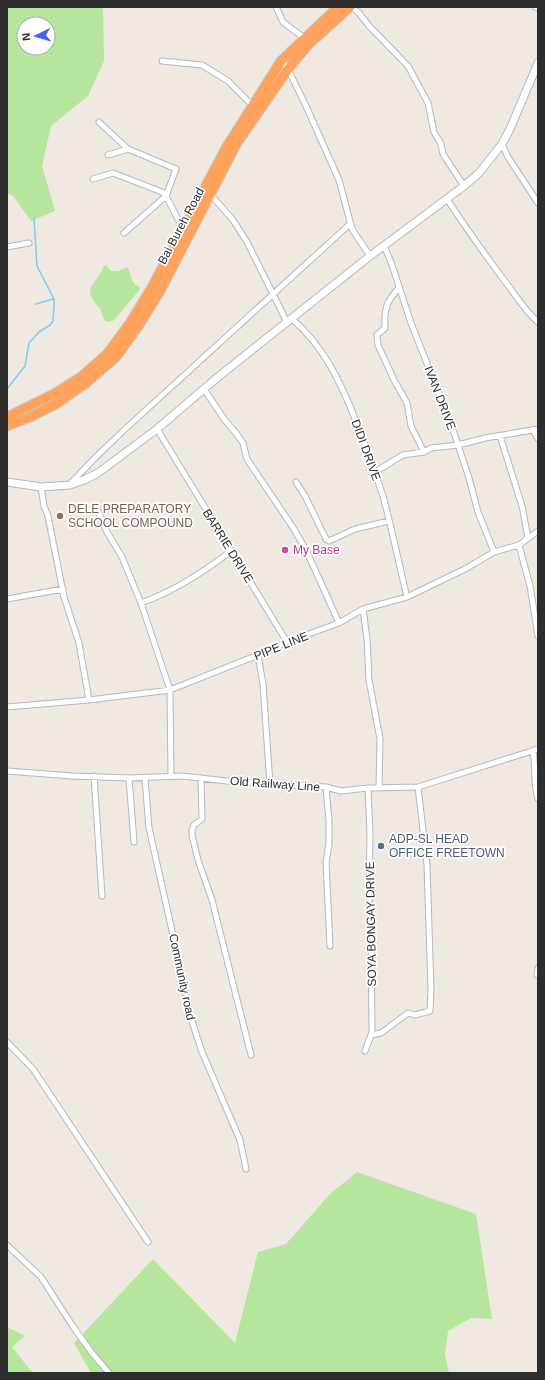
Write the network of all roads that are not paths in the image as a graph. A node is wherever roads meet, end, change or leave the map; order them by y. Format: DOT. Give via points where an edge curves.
graph roads {
  1 [pos="276,7"];
  2 [pos="338,7"];
  3 [pos="351,7"];
  4 [pos="535,7"];
  5 [pos="538,8"];
  6 [pos="304,38"];
  7 [pos="281,61"];
  8 [pos="162,62"];
  9 [pos="538,63"];
  10 [pos="288,69"];
  11 [pos="252,105"];
  12 [pos="99,122"];
  13 [pos="502,144"];
  14 [pos="128,149"];
  15 [pos="108,155"];
  16 [pos="93,179"];
  17 [pos="464,186"];
  18 [pos="211,195"];
  19 [pos="166,196"];
  20 [pos="447,199"];
  21 [pos="538,203"];
  22 [pos="350,224"];
  23 [pos="183,230"];
  24 [pos="124,234"];
  25 [pos="29,243"];
  26 [pos="384,246"];
  27 [pos="7,247"];
  28 [pos="370,256"];
  29 [pos="399,288"];
  30 [pos="274,294"];
  31 [pos="289,321"];
  32 [pos="538,322"];
  33 [pos="204,389"];
  34 [pos="7,417"];
  35 [pos="7,426"];
  36 [pos="157,429"];
  37 [pos="535,430"];
  38 [pos="500,436"];
  39 [pos="538,439"];
  40 [pos="458,445"];
  41 [pos="424,452"];
  42 [pos="375,472"];
  43 [pos="7,482"];
  44 [pos="296,482"];
  45 [pos="70,485"];
  46 [pos="41,487"];
  47 [pos="97,509"];
  48 [pos="389,521"];
  49 [pos="538,531"];
  50 [pos="528,538"];
  51 [pos="519,545"];
  52 [pos="231,551"];
  53 [pos="494,552"];
  54 [pos="63,589"];
  55 [pos="407,597"];
  56 [pos="7,599"];
  57 [pos="141,603"];
  58 [pos="363,609"];
  59 [pos="339,623"];
  60 [pos="538,636"];
  61 [pos="287,642"];
  62 [pos="258,655"];
  63 [pos="170,690"];
  64 [pos="89,700"];
  65 [pos="7,707"];
  66 [pos="535,750"];
  67 [pos="7,771"];
  68 [pos="94,776"];
  69 [pos="171,776"];
  70 [pos="129,778"];
  71 [pos="145,778"];
  72 [pos="201,778"];
  73 [pos="270,784"];
  74 [pos="326,787"];
  75 [pos="418,787"];
  76 [pos="368,788"];
  77 [pos="380,788"];
  78 [pos="538,799"];
  79 [pos="134,842"];
  80 [pos="102,896"];
  81 [pos="330,946"];
  82 [pos="538,968"];
  83 [pos="536,975"];
  84 [pos="371,1035"];
  85 [pos="7,1042"];
  86 [pos="365,1051"];
  87 [pos="251,1055"];
  88 [pos="246,1169"];
  89 [pos="148,1242"];
  90 [pos="7,1245"];
  91 [pos="109,1373"];
  1 -- 6 [label="street" via="283,22"];
  2 -- 6 [label="highway, Bai Bureh Road"];
  3 -- 10 [label="highway, Bai Bureh Road" via="308,45"];
  3 -- 17 [label="street" via="408,66 428,103 434,132 443,154"];
  4 -- 5 [label="street"];
  6 -- 7 [label="highway, Bai Bureh Road"];
  7 -- 10 [label="street"];
  7 -- 11 [label="highway, Bai Bureh Road"];
  8 -- 11 [label="street" via="202,65 228,81"];
  9 -- 13 [label="street"];
  10 -- 18 [label="highway, Bai Bureh Road" via="237,143"];
  10 -- 22 [label="street" via="339,180"];
  11 -- 23 [label="highway, Bai Bureh Road"];
  12 -- 14 [label="street"];
  13 -- 17 [label="street" via="479,173"];
  13 -- 21 [label="street" via="508,158"];
  14 -- 15 [label="street"];
  14 -- 19 [label="street" via="176,169"];
  16 -- 19 [label="street" via="113,173 162,192"];
  17 -- 20 [label="street"];
  18 -- 30 [label="street" via="233,220"];
  18 -- 35 [label="highway, Bai Bureh Road" via="160,291 116,357 86,384 56,404"];
  19 -- 23 [label="street"];
  19 -- 24 [label="street"];
  20 -- 26 [label="street"];
  20 -- 32 [label="street" via="523,308"];
  22 -- 28 [label="street"];
  22 -- 30 [label="street"];
  23 -- 34 [label="highway, Bai Bureh Road" via="130,323 108,353 81,377 54,394"];
  25 -- 27 [label="street"];
  26 -- 28 [label="street"];
  26 -- 29 [label="street, IVAN DRIVE"];
  28 -- 31 [label="street"];
  29 -- 40 [label="street, IVAN DRIVE"];
  29 -- 41 [label="street" via="384,312 385,328 377,335 378,345 407,403 411,426"];
  30 -- 31 [label="street"];
  30 -- 45 [label="street" via="123,431"];
  31 -- 33 [label="street"];
  31 -- 42 [label="street, DIDI DRIVE" via="302,328 335,374"];
  33 -- 36 [label="street"];
  33 -- 59 [label="street" via="240,438 247,459 307,552"];
  36 -- 45 [label="street" via="98,473"];
  36 -- 52 [label="street, BARRIE DRIVE"];
  37 -- 38 [label="street"];
  37 -- 39 [label="street"];
  38 -- 40 [label="street"];
  38 -- 50 [label="street" via="522,506"];
  40 -- 41 [label="street" via="431,448"];
  40 -- 53 [label="street, IVAN DRIVE" via="478,512"];
  41 -- 42 [label="street" via="403,455"];
  42 -- 48 [label="street, DIDI DRIVE"];
  43 -- 46 [label="street"];
  44 -- 48 [label="street" via="329,541 355,528"];
  45 -- 46 [label="street"];
  46 -- 54 [label="street"];
  47 -- 57 [label="street" via="122,557"];
  48 -- 55 [label="street, DIDI DRIVE"];
  49 -- 50 [label="street, PIPE LINE"];
  50 -- 51 [label="street, PIPE LINE"];
  51 -- 53 [label="street, PIPE LINE"];
  51 -- 60 [label="street" via="530,586"];
  52 -- 57 [label="street" via="213,566"];
  52 -- 61 [label="street, BARRIE DRIVE"];
  53 -- 55 [label="street, PIPE LINE"];
  54 -- 56 [label="street"];
  54 -- 64 [label="street" via="79,643"];
  55 -- 58 [label="street, PIPE LINE"];
  57 -- 63 [label="street"];
  58 -- 59 [label="street, PIPE LINE"];
  58 -- 77 [label="street" via="369,680 380,739"];
  59 -- 61 [label="street, PIPE LINE"];
  61 -- 62 [label="street, PIPE LINE"];
  62 -- 63 [label="street, PIPE LINE"];
  62 -- 73 [label="street" via="263,684"];
  63 -- 64 [label="street, PIPE LINE"];
  63 -- 69 [label="street"];
  64 -- 65 [label="street, PIPE LINE"];
  66 -- 75 [label="street, Old Railway Line"];
  66 -- 78 [label="street" via="534,783"];
  67 -- 68 [label="street, Old Railway Line"];
  68 -- 70 [label="street, Old Railway Line"];
  68 -- 80 [label="street"];
  69 -- 71 [label="street, Old Railway Line"];
  69 -- 72 [label="street, Old Railway Line"];
  70 -- 71 [label="street, Old Railway Line"];
  70 -- 79 [label="street"];
  71 -- 88 [label="street, Community road" via="149,828 189,1012 202,1052 240,1140"];
  72 -- 73 [label="street, Old Railway Line"];
  72 -- 87 [label="street" via="202,819 194,826 192,835 212,900"];
  73 -- 74 [label="street, Old Railway Line"];
  74 -- 76 [label="street, Old Railway Line" via="341,791"];
  74 -- 81 [label="street" via="329,821 326,862"];
  75 -- 77 [label="street, Old Railway Line"];
  75 -- 84 [label="street" via="427,865 430,1011 415,1015 408,1013 381,1033"];
  76 -- 77 [label="street, Old Railway Line"];
  76 -- 84 [label="street, SOYA BONGAY DRIVE"];
  82 -- 83 [label="street"];
  84 -- 86 [label="street, SOYA BONGAY DRIVE"];
  85 -- 89 [label="street" via="33,1069"];
  90 -- 91 [label="street" via="41,1277 72,1325"];
}
